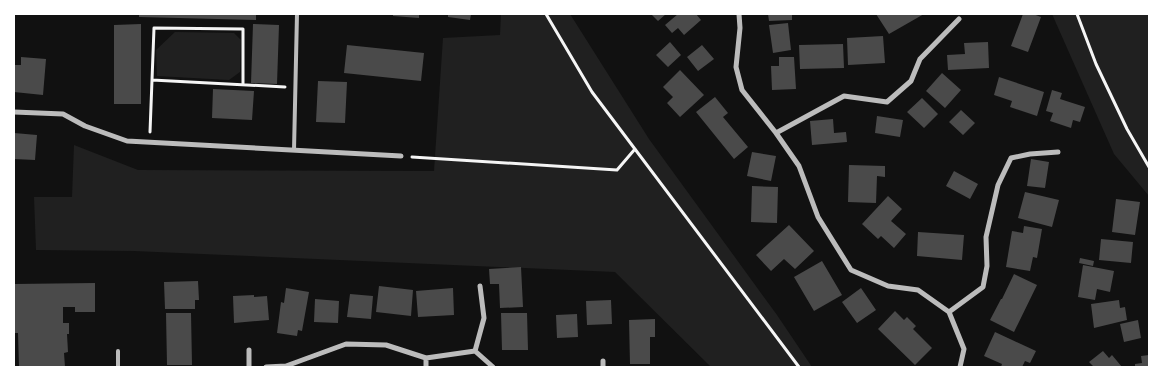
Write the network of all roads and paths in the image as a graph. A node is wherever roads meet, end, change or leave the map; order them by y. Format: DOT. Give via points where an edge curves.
graph roads {
  1 [pos="297,14"];
  2 [pos="546,14"];
  3 [pos="739,14"];
  4 [pos="1077,14"];
  5 [pos="959,19"];
  6 [pos="152,80"];
  7 [pos="243,85"];
  8 [pos="295,88"];
  9 [pos="14,112"];
  10 [pos="776,133"];
  11 [pos="150,142"];
  12 [pos="635,149"];
  13 [pos="294,150"];
  14 [pos="1058,152"];
  15 [pos="401,156"];
  16 [pos="1149,167"];
  17 [pos="480,286"];
  18 [pos="950,312"];
  19 [pos="249,350"];
  20 [pos="118,351"];
  21 [pos="475,351"];
  22 [pos="426,358"];
  23 [pos="603,361"];
  24 [pos="118,367"];
  25 [pos="249,367"];
  26 [pos="266,367"];
  27 [pos="426,367"];
  28 [pos="492,367"];
  29 [pos="603,367"];
  30 [pos="799,367"];
  31 [pos="960,367"];
  1 -- 8 [label="lane"];
  2 -- 12 [label="path" via="592,92"];
  3 -- 10 [label="street" via="736,67 742,90"];
  4 -- 16 [label="path" via="1096,64"];
  5 -- 10 [label="street" via="920,59 911,81 887,102 844,96"];
  6 -- 7 [label="path"];
  6 -- 7 [label="path" via="154,28 243,29"];
  6 -- 11 [label="path"];
  7 -- 8 [label="path"];
  8 -- 13 [label="lane"];
  9 -- 11 [label="street" via="63,114 126,141"];
  10 -- 18 [label="street" via="799,166 818,217 851,270 888,286 918,290"];
  11 -- 13 [label="street"];
  12 -- 15 [label="path" via="617,170"];
  12 -- 30 [label="path"];
  13 -- 15 [label="street"];
  14 -- 18 [label="street" via="1011,158 998,185 986,237 984,287"];
  17 -- 21 [label="street" via="484,318"];
  18 -- 31 [label="street" via="964,349"];
  19 -- 25 [label="street"];
  20 -- 24 [label="lane"];
  21 -- 22 [label="street"];
  21 -- 28 [label="street"];
  22 -- 26 [label="street" via="386,345 346,344 286,366"];
  22 -- 27 [label="street"];
  23 -- 29 [label="street"];
}
